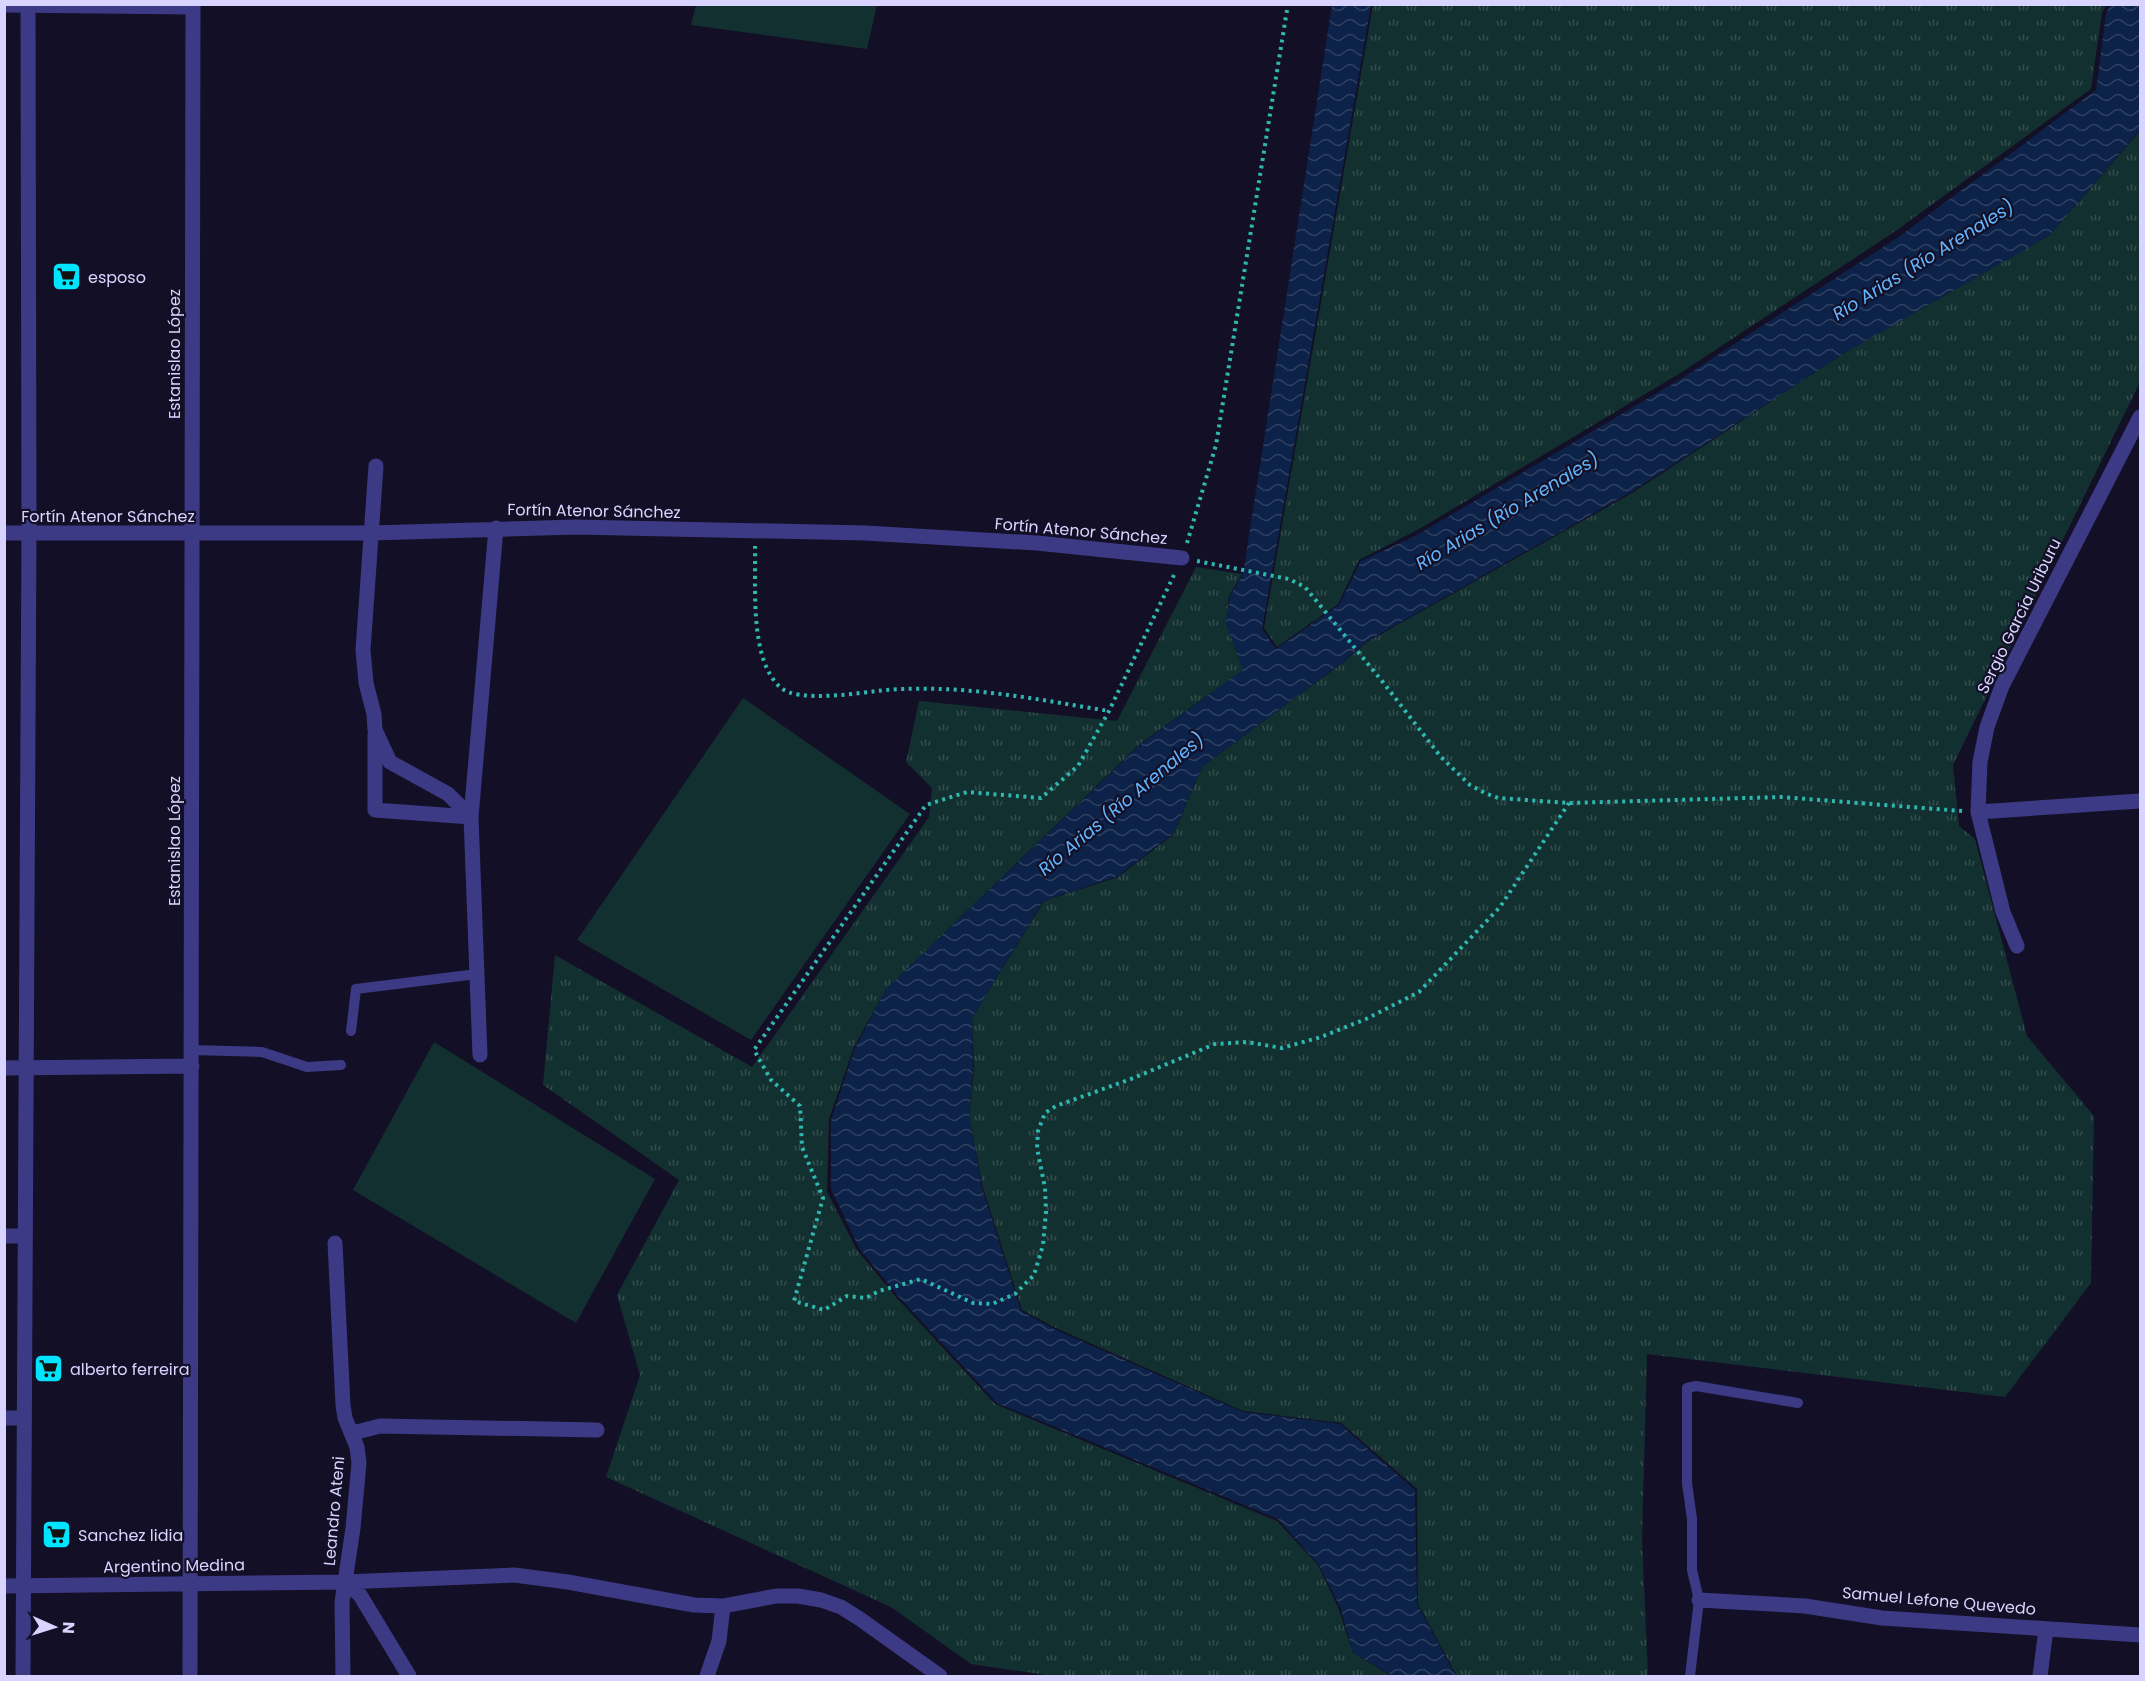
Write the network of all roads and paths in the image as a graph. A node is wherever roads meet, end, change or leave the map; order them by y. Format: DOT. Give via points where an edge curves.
graph roads {
  1 [pos="1288,4"];
  2 [pos="4,5"];
  3 [pos="28,5"];
  4 [pos="193,6"];
  5 [pos="2140,417"];
  6 [pos="375,466"];
  7 [pos="496,528"];
  8 [pos="755,531"];
  9 [pos="4,533"];
  10 [pos="28,533"];
  11 [pos="371,533"];
  12 [pos="191,534"];
  13 [pos="1182,558"];
  14 [pos="1109,711"];
  15 [pos="375,730"];
  16 [pos="2140,801"];
  17 [pos="1569,803"];
  18 [pos="1978,812"];
  19 [pos="471,817"];
  20 [pos="2017,946"];
  21 [pos="477,974"];
  22 [pos="351,1031"];
  23 [pos="192,1050"];
  24 [pos="480,1055"];
  25 [pos="341,1065"];
  26 [pos="192,1066"];
  27 [pos="4,1068"];
  28 [pos="26,1068"];
  29 [pos="4,1236"];
  30 [pos="25,1236"];
  31 [pos="335,1243"];
  32 [pos="1798,1403"];
  33 [pos="4,1418"];
  34 [pos="24,1418"];
  35 [pos="597,1430"];
  36 [pos="353,1433"];
  37 [pos="345,1582"];
  38 [pos="190,1583"];
  39 [pos="4,1586"];
  40 [pos="23,1587"];
  41 [pos="1699,1600"];
  42 [pos="723,1606"];
  43 [pos="2046,1629"];
  44 [pos="2140,1635"];
  45 [pos="23,1677"];
  46 [pos="190,1677"];
  47 [pos="343,1677"];
  48 [pos="409,1677"];
  49 [pos="707,1677"];
  50 [pos="940,1677"];
  51 [pos="1690,1677"];
  52 [pos="2040,1677"];
  1 -- 13 [label="path" via="1216,445"];
  2 -- 3 [label="street"];
  3 -- 4 [label="street"];
  3 -- 10 [label="street"];
  4 -- 12 [label="street, Estanislao López"];
  5 -- 18 [label="street, Sergio García Uriburu" via="2002,686 1980,762"];
  6 -- 11 [label="street"];
  7 -- 8 [label="street, Fortín Atenor Sánchez"];
  7 -- 11 [label="street, Fortín Atenor Sánchez"];
  7 -- 19 [label="street"];
  8 -- 13 [label="street, Fortín Atenor Sánchez" via="1037,543"];
  8 -- 14 [label="path" via="756,623 762,660 780,687 808,696 906,688 1003,693"];
  9 -- 10 [label="street, Fortín Atenor Sánchez"];
  10 -- 12 [label="street, Fortín Atenor Sánchez"];
  10 -- 28 [label="street"];
  11 -- 12 [label="street, Fortín Atenor Sánchez"];
  11 -- 15 [label="street" via="363,650"];
  12 -- 23 [label="street, Estanislao López"];
  13 -- 14 [label="path"];
  13 -- 17 [label="path" via="1289,579 1305,587 1441,757 1470,785 1498,798"];
  14 -- 17 [label="path" via="1078,766 1041,798 967,792 926,805 754,1050 771,1080 800,1106 802,1147 823,1198 794,1301 824,1310 847,1296 866,1298 921,1279 973,1303 992,1304 1014,1294 1034,1275 1043,1245 1045,1188 1037,1148 1045,1113 1215,1044 1247,1042 1282,1048 1366,1019 1419,992 1500,907"];
  15 -- 19 [label="street" via="390,762 448,794"];
  15 -- 19 [label="street" via="375,810"];
  16 -- 18 [label="street"];
  17 -- 18 [label="path" via="1781,797"];
  18 -- 20 [label="street, Sergio García Uriburu" via="2003,912"];
  19 -- 21 [label="street"];
  21 -- 22 [label="lane" via="356,989"];
  21 -- 24 [label="street"];
  23 -- 25 [label="lane" via="262,1052 307,1068"];
  23 -- 26 [label="street, Estanislao López"];
  26 -- 28 [label="street"];
  26 -- 38 [label="street, Estanislao López"];
  27 -- 28 [label="street"];
  28 -- 30 [label="street"];
  29 -- 30 [label="street"];
  30 -- 34 [label="street"];
  31 -- 36 [label="street, Leandro Ateni" via="343,1405"];
  32 -- 41 [label="lane" via="1696,1386 1687,1388 1687,1483 1692,1570"];
  33 -- 34 [label="street"];
  34 -- 40 [label="street"];
  35 -- 36 [label="street" via="380,1426"];
  36 -- 37 [label="street, Leandro Ateni" via="359,1463"];
  37 -- 38 [label="street, Argentino Medina"];
  37 -- 42 [label="street, Argentino Medina" via="513,1575 694,1605"];
  37 -- 47 [label="street, Leandro Ateni"];
  37 -- 48 [label="street" via="360,1595"];
  38 -- 40 [label="street, Argentino Medina"];
  38 -- 46 [label="street, Estanislao López"];
  39 -- 40 [label="street, Argentino Medina"];
  40 -- 45 [label="street"];
  41 -- 43 [label="street, Samuel Lefone Quevedo"];
  41 -- 51 [label="lane"];
  42 -- 49 [label="street" via="719,1641"];
  42 -- 50 [label="street, Argentino Medina" via="776,1596 821,1600 860,1619"];
  43 -- 44 [label="street, Samuel Lefone Quevedo"];
  43 -- 52 [label="street"];
}
